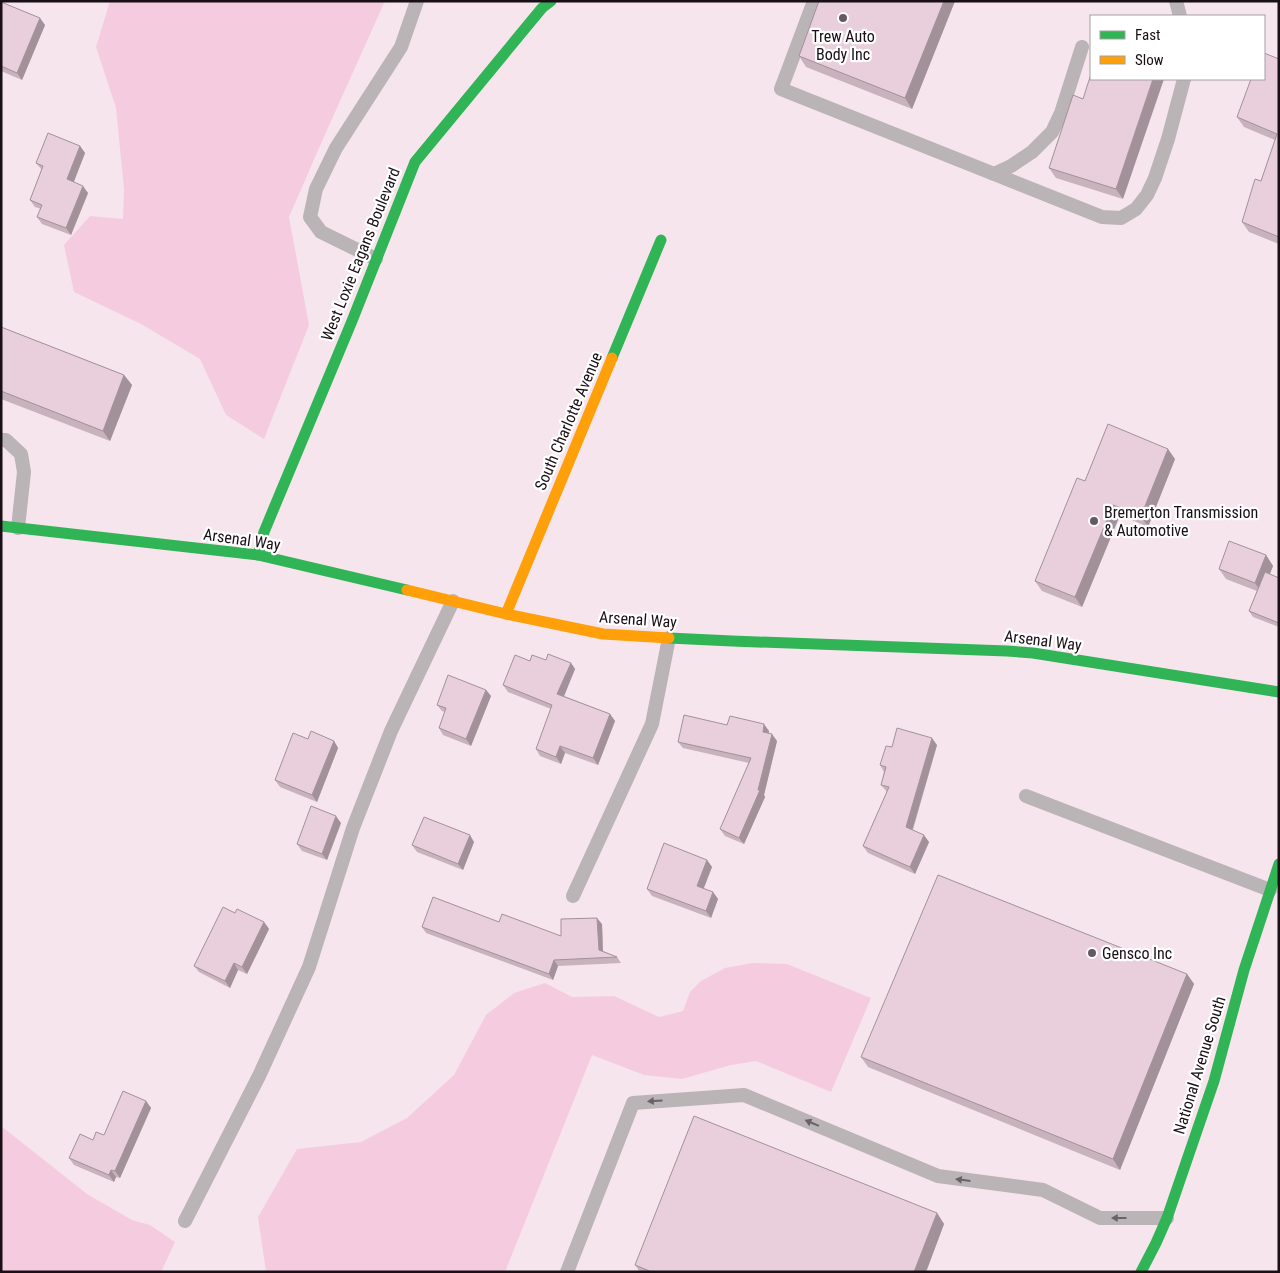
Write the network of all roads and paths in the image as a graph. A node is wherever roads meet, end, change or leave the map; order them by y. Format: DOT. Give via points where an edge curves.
graph roads {
  1 [pos="418,1"];
  2 [pos="551,1"];
  3 [pos="814,1"];
  4 [pos="1176,1"];
  5 [pos="1180,15"];
  6 [pos="1082,47"];
  7 [pos="1184,80"];
  8 [pos="994,174"];
  9 [pos="661,240"];
  10 [pos="376,259"];
  11 [pos="1,440"];
  12 [pos="1,526"];
  13 [pos="18,528"];
  14 [pos="258,554"];
  15 [pos="453,601"];
  16 [pos="506,614"];
  17 [pos="669,638"];
  18 [pos="1279,692"];
  19 [pos="1026,796"];
  20 [pos="1279,864"];
  21 [pos="1270,890"];
  22 [pos="573,896"];
  23 [pos="1167,1218"];
  24 [pos="185,1222"];
  25 [pos="568,1272"];
  26 [pos="1140,1272"];
  1 -- 10 [label="lane" via="401,47 336,148 316,189 310,217 321,232"];
  2 -- 10 [label="main road, West Loxie Eagans Boulevard" via="415,162"];
  3 -- 8 [label="lane" via="781,89"];
  4 -- 5 [label="lane"];
  6 -- 8 [label="lane" via="1052,132 1032,152"];
  7 -- 8 [label="lane" via="1168,139 1147,195 1136,209 1121,218 1102,217"];
  9 -- 16 [label="main road, South Charlotte Avenue"];
  10 -- 14 [label="main road, West Loxie Eagans Boulevard" via="264,532"];
  11 -- 13 [label="lane" via="6,440 21,454 24,472"];
  12 -- 13 [label="main road, Arsenal Way"];
  13 -- 14 [label="main road, Arsenal Way"];
  14 -- 15 [label="main road, Arsenal Way"];
  15 -- 16 [label="main road, Arsenal Way"];
  15 -- 24 [label="lane" via="392,731 353,828 309,967 259,1076"];
  16 -- 17 [label="main road, Arsenal Way" via="603,634"];
  17 -- 18 [label="main road, Arsenal Way" via="1033,653"];
  17 -- 22 [label="lane" via="652,724"];
  19 -- 21 [label="lane"];
  20 -- 21 [label="main road, National Avenue South"];
  21 -- 23 [label="main road, National Avenue South" via="1214,1081"];
  23 -- 25 [label="lane, one-way" via="1100,1218 1043,1190 938,1176 744,1095 633,1103"];
  23 -- 26 [label="main road, National Avenue South"];
}
